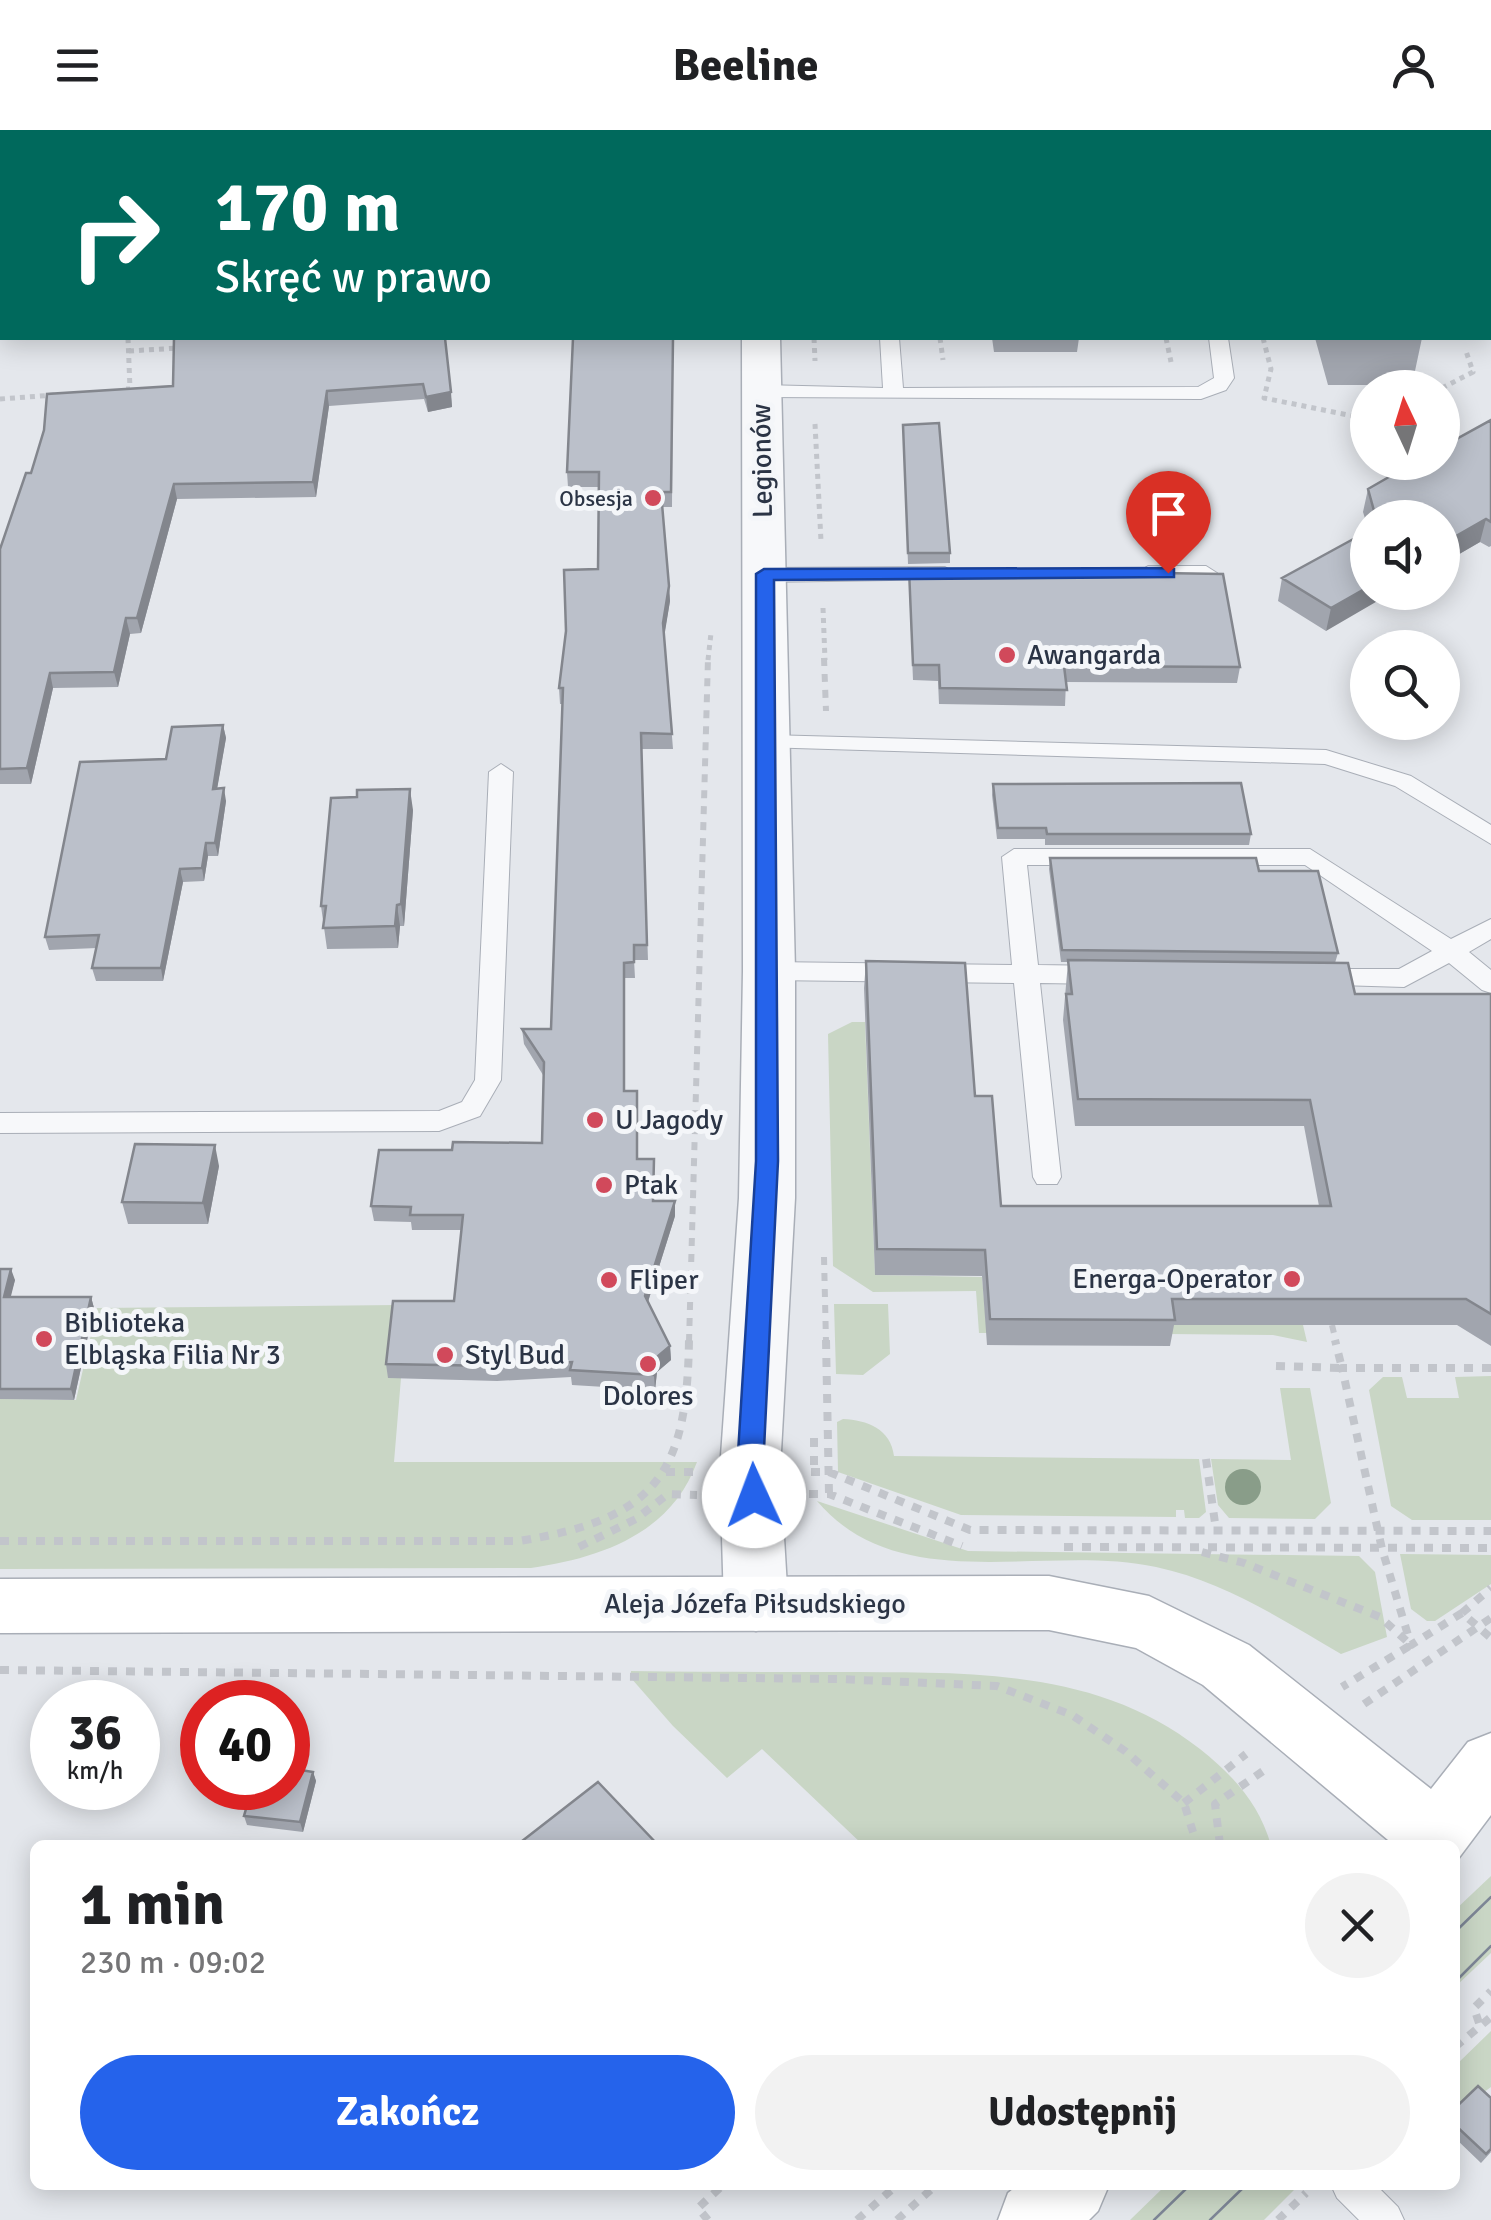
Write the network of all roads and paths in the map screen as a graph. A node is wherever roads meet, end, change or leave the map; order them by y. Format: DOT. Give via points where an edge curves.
graph roads {
  1 [pos="128,340"];
  2 [pos="760,340"];
  3 [pos="888,340"];
  4 [pos="1218,340"];
  5 [pos="1264,340"];
  6 [pos="185,347"];
  7 [pos="129,351"];
  8 [pos="1466,352"];
  9 [pos="1460,379"];
  10 [pos="112,390"];
  11 [pos="760,391"];
  12 [pos="56,394"];
  13 [pos="894,394"];
  14 [pos="0,399"];
  15 [pos="1350,415"];
  16 [pos="1206,573"];
  17 [pos="764,574"];
  18 [pos="977,574"];
  19 [pos="1130,574"];
  20 [pos="712,628"];
  21 [pos="768,742"];
  22 [pos="501,772"];
  23 [pos="1491,836"];
  24 [pos="1491,928"];
  25 [pos="1452,952"];
  26 [pos="769,971"];
  27 [pos="1026,974"];
  28 [pos="1124,976"];
  29 [pos="1282,978"];
  30 [pos="1491,984"];
  31 [pos="0,1123"];
  32 [pos="1048,1177"];
  33 [pos="1332,1325"];
  34 [pos="1276,1366"];
  35 [pos="1342,1368"];
  36 [pos="1491,1368"];
  37 [pos="1206,1459"];
  38 [pos="829,1472"];
  39 [pos="1216,1530"];
  40 [pos="1378,1530"];
  41 [pos="1491,1531"];
  42 [pos="0,1540"];
  43 [pos="1190,1548"];
  44 [pos="1491,1588"];
  45 [pos="756,1604"];
  46 [pos="0,1606"];
  47 [pos="1462,1613"];
  48 [pos="1491,1618"];
  49 [pos="1479,1628"];
  50 [pos="1491,1638"];
  51 [pos="1412,1645"];
  52 [pos="0,1670"];
  53 [pos="1491,1764"];
  54 [pos="1452,1828"];
  55 [pos="1195,1840"];
  56 [pos="1491,1991"];
  57 [pos="1491,2017"];
  58 [pos="1479,2023"];
  59 [pos="1460,2042"];
  60 [pos="718,2190"];
  61 [pos="891,2190"];
  62 [pos="930,2190"];
  63 [pos="1067,2190"];
  64 [pos="1309,2190"];
  65 [pos="1355,2190"];
  66 [pos="708,2220"];
  67 [pos="857,2220"];
  68 [pos="897,2220"];
  69 [pos="1035,2220"];
  70 [pos="1278,2220"];
  71 [pos="1385,2220"];
  1 -- 7 [label="path"];
  2 -- 11 [label="street, Legionów"];
  3 -- 13 [label="lane"];
  4 -- 13 [label="lane" via="1224,378 1201,392"];
  5 -- 15 [label="path" via="1271,368 1264,398"];
  6 -- 7 [label="path"];
  7 -- 10 [label="path" via="130,389"];
  8 -- 9 [label="path" via="1473,372"];
  11 -- 13 [label="lane"];
  11 -- 17 [label="street, Legionów"];
  12 -- 14 [label="path"];
  16 -- 19 [label="lane"];
  17 -- 18 [label="lane"];
  17 -- 21 [label="street, Legionów"];
  20 -- 42 [label="path" via="687,1362 681,1432 671,1463 650,1492 585,1526 519,1541"];
  21 -- 23 [label="lane" via="1326,757 1402,782"];
  21 -- 26 [label="street, Legionów"];
  22 -- 31 [label="lane" via="488,1080 475,1109 439,1121"];
  24 -- 25 [label="lane"];
  25 -- 27 [label="lane" via="1310,857 1014,857"];
  25 -- 29 [label="lane" via="1404,978"];
  25 -- 30 [label="lane"];
  26 -- 27 [label="lane"];
  26 -- 45 [label="street, Legionów" via="766,1198 750,1470"];
  27 -- 28 [label="lane"];
  27 -- 32 [label="lane"];
  33 -- 35 [label="path"];
  34 -- 35 [label="path"];
  35 -- 36 [label="path"];
  35 -- 40 [label="path"];
  37 -- 39 [label="path"];
  38 -- 39 [label="path" via="970,1530"];
  39 -- 40 [label="path"];
  40 -- 41 [label="path"];
  40 -- 51 [label="path"];
  43 -- 51 [label="path" via="1380,1617"];
  44 -- 47 [label="path"];
  45 -- 46 [label="main road, Aleja Józefa Piłsudskiego"];
  45 -- 54 [label="main road, Aleja Józefa Piłsudskiego" via="1049,1604 1149,1623 1226,1665"];
  47 -- 49 [label="path"];
  47 -- 51 [label="path"];
  48 -- 49 [label="path"];
  49 -- 50 [label="path"];
  52 -- 55 [label="path" via="997,1686 1072,1715 1125,1751 1184,1803"];
  53 -- 54 [label="main road"];
  56 -- 58 [label="path" via="1474,2008"];
  57 -- 58 [label="path"];
  58 -- 59 [label="path"];
  60 -- 66 [label="path" via="698,2208"];
  61 -- 67 [label="path"];
  62 -- 68 [label="path"];
  63 -- 69 [label="main road"];
  64 -- 70 [label="path"];
  65 -- 71 [label="lane"];
}
